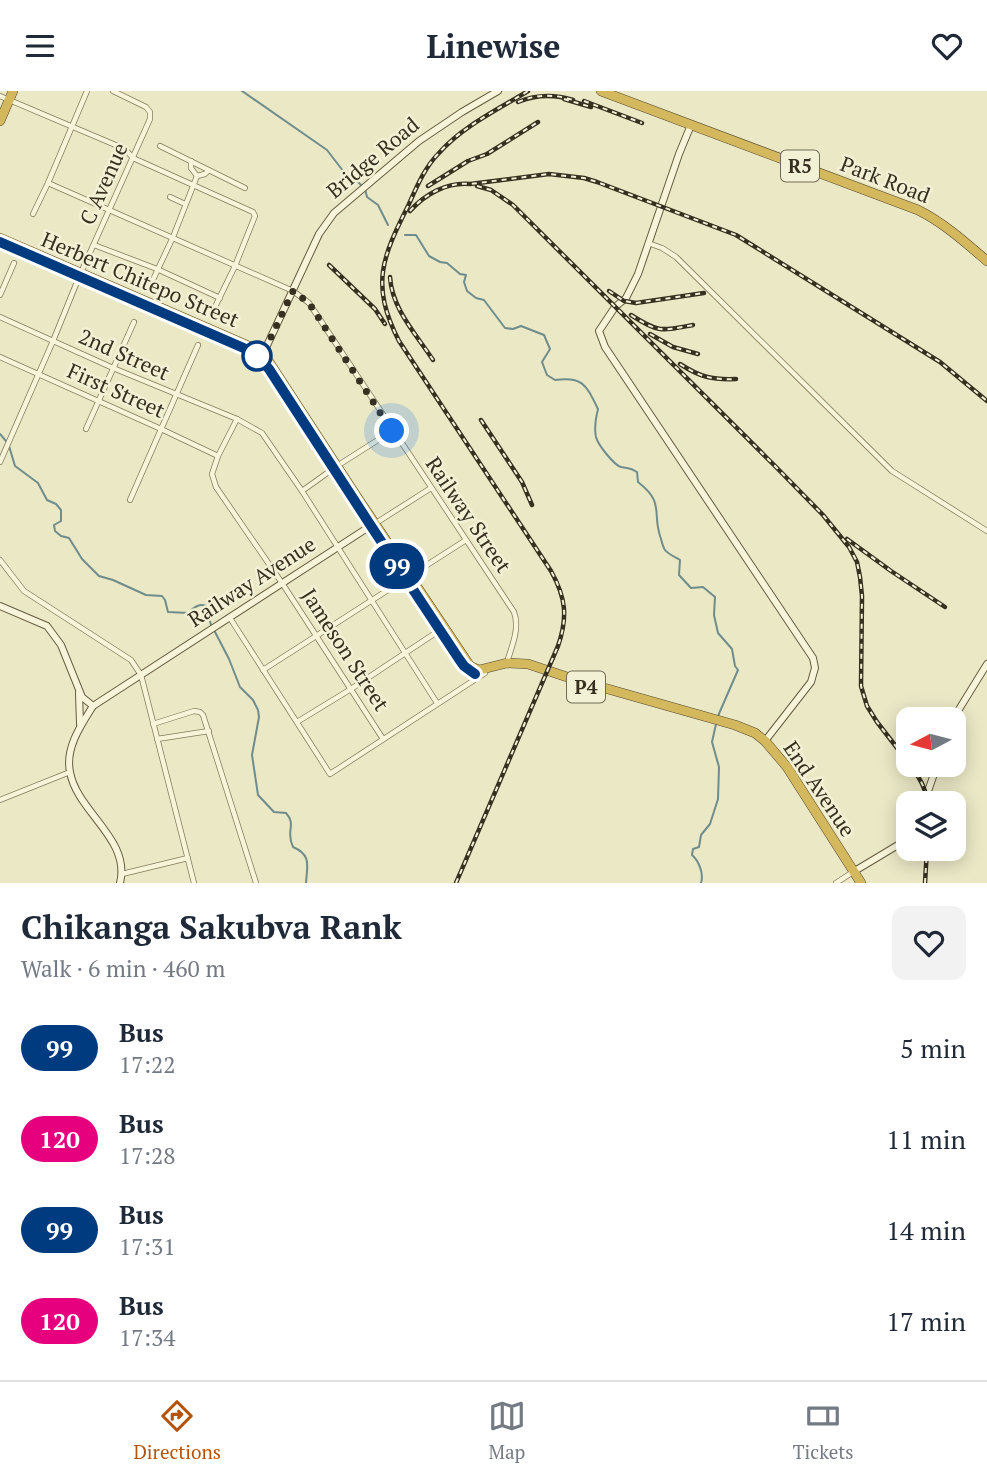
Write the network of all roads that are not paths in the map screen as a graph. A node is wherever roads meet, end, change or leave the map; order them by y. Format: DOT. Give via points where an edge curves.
graph roads {
  1 [pos="87,91"];
  2 [pos="113,91"];
  3 [pos="498,91"];
  4 [pos="601,91"];
  5 [pos="7,96"];
  6 [pos="0,121"];
  7 [pos="691,125"];
  8 [pos="73,126"];
  9 [pos="160,146"];
  10 [pos="133,158"];
  11 [pos="191,162"];
  12 [pos="208,171"];
  13 [pos="197,176"];
  14 [pos="48,183"];
  15 [pos="193,185"];
  16 [pos="244,188"];
  17 [pos="170,197"];
  18 [pos="185,204"];
  19 [pos="110,210"];
  20 [pos="33,214"];
  21 [pos="173,237"];
  22 [pos="0,240"];
  23 [pos="648,243"];
  24 [pos="94,245"];
  25 [pos="987,261"];
  26 [pos="14,263"];
  27 [pos="235,265"];
  28 [pos="158,269"];
  29 [pos="80,275"];
  30 [pos="151,284"];
  31 [pos="293,291"];
  32 [pos="0,295"];
  33 [pos="220,298"];
  34 [pos="214,309"];
  35 [pos="0,317"];
  36 [pos="134,322"];
  37 [pos="54,341"];
  38 [pos="198,345"];
  39 [pos="263,354"];
  40 [pos="0,358"];
  41 [pos="113,368"];
  42 [pos="39,374"];
  43 [pos="176,395"];
  44 [pos="99,401"];
  45 [pos="237,419"];
  46 [pos="86,429"];
  47 [pos="161,429"];
  48 [pos="392,431"];
  49 [pos="218,456"];
  50 [pos="1,459"];
  51 [pos="335,467"];
  52 [pos="431,488"];
  53 [pos="302,491"];
  54 [pos="130,500"];
  55 [pos="373,525"];
  56 [pos="987,531"];
  57 [pos="466,540"];
  58 [pos="338,547"];
  59 [pos="0,560"];
  60 [pos="408,578"];
  61 [pos="282,583"];
  62 [pos="372,601"];
  63 [pos="0,605"];
  64 [pos="229,617"];
  65 [pos="440,629"];
  66 [pos="317,636"];
  67 [pos="405,652"];
  68 [pos="507,663"];
  69 [pos="987,664"];
  70 [pos="263,670"];
  71 [pos="475,672"];
  72 [pos="485,673"];
  73 [pos="141,675"];
  74 [pos="464,687"];
  75 [pos="78,688"];
  76 [pos="351,689"];
  77 [pos="437,703"];
  78 [pos="93,706"];
  79 [pos="960,707"];
  80 [pos="698,714"];
  81 [pos="296,722"];
  82 [pos="153,723"];
  83 [pos="80,726"];
  84 [pos="209,731"];
  85 [pos="158,739"];
  86 [pos="383,739"];
  87 [pos="765,741"];
  88 [pos="70,772"];
  89 [pos="0,800"];
  90 [pos="896,846"];
  91 [pos="188,858"];
  92 [pos="853,872"];
  93 [pos="122,874"];
  94 [pos="120,883"];
  95 [pos="194,883"];
  96 [pos="256,883"];
  97 [pos="836,883"];
  98 [pos="861,883"];
  1 -- 8 [label="street"];
  2 -- 10 [label="street, C Avenue" via="150,111"];
  3 -- 31 [label="street, Bridge Road" via="419,141 334,213"];
  4 -- 7 [label="highway, Park Road / R5"];
  5 -- 6 [label="highway"];
  5 -- 8 [label="street"];
  7 -- 23 [label="street"];
  7 -- 25 [label="highway, Park Road / R5" via="918,209"];
  8 -- 10 [label="street" via="125,149"];
  8 -- 14 [label="street"];
  9 -- 11 [label="street"];
  10 -- 15 [label="street"];
  10 -- 19 [label="street, C Avenue"];
  11 -- 12 [label="street"];
  11 -- 13 [label="street"];
  12 -- 13 [label="street"];
  12 -- 16 [label="street"];
  13 -- 15 [label="street"];
  14 -- 19 [label="street"];
  14 -- 20 [label="street"];
  15 -- 18 [label="street"];
  15 -- 27 [label="street" via="253,212"];
  17 -- 18 [label="street"];
  18 -- 21 [label="street"];
  19 -- 21 [label="street"];
  19 -- 24 [label="street, C Avenue"];
  21 -- 27 [label="street"];
  21 -- 28 [label="street"];
  22 -- 29 [label="highway, Herbert Chitepo Street"];
  23 -- 56 [label="street" via="676,257 892,471"];
  23 -- 87 [label="street" via="626,298 600,327 599,335 813,658 811,683"];
  24 -- 28 [label="street"];
  24 -- 29 [label="street, C Avenue"];
  26 -- 32 [label="street"];
  27 -- 31 [label="street"];
  27 -- 33 [label="street"];
  28 -- 30 [label="street"];
  28 -- 33 [label="street"];
  29 -- 37 [label="street, C Avenue"];
  29 -- 39 [label="highway, Herbert Chitepo Street"];
  29 -- 51 [label="highway, Herbert Chitepo Street" via="255,353"];
  31 -- 39 [label="street, Bridge Road"];
  31 -- 48 [label="street, Railway Street" via="309,303"];
  33 -- 34 [label="street"];
  35 -- 37 [label="street, 2nd Street"];
  36 -- 41 [label="street"];
  37 -- 41 [label="street, 2nd Street"];
  37 -- 42 [label="street, C Avenue"];
  38 -- 43 [label="street"];
  39 -- 51 [label="highway, Herbert Chitepo Street"];
  40 -- 42 [label="street, First Street"];
  41 -- 43 [label="street, 2nd Street"];
  41 -- 44 [label="street"];
  42 -- 44 [label="street, First Street"];
  42 -- 50 [label="street, C Avenue"];
  43 -- 45 [label="street, 2nd Street"];
  43 -- 47 [label="street"];
  44 -- 46 [label="street"];
  44 -- 47 [label="street, First Street"];
  45 -- 49 [label="street"];
  45 -- 53 [label="street, 2nd Street" via="262,433"];
  47 -- 49 [label="street, First Street"];
  47 -- 54 [label="street"];
  48 -- 51 [label="street"];
  48 -- 52 [label="street, Railway Street"];
  49 -- 61 [label="street, Jameson Street" via="212,474 216,487"];
  51 -- 53 [label="street"];
  51 -- 55 [label="highway, Herbert Chitepo Street"];
  52 -- 55 [label="street, Railway Avenue"];
  52 -- 57 [label="street, Railway Street"];
  53 -- 58 [label="street, 2nd Street"];
  55 -- 58 [label="street, Railway Avenue"];
  55 -- 60 [label="highway, Herbert Chitepo Street"];
  57 -- 60 [label="street"];
  57 -- 68 [label="street, Railway Street" via="516,619"];
  58 -- 61 [label="street, Railway Avenue"];
  58 -- 62 [label="street, 2nd Street"];
  59 -- 73 [label="street" via="24,591 131,660"];
  60 -- 62 [label="street"];
  60 -- 65 [label="highway, Herbert Chitepo Street"];
  60 -- 71 [label="highway, Herbert Chitepo Street"];
  61 -- 64 [label="street, Railway Avenue"];
  61 -- 66 [label="street, Jameson Street"];
  62 -- 66 [label="street"];
  62 -- 67 [label="street, 2nd Street"];
  63 -- 75 [label="street" via="47,626 61,645"];
  64 -- 70 [label="street"];
  64 -- 73 [label="street, Railway Avenue"];
  65 -- 67 [label="street"];
  65 -- 71 [label="highway, Herbert Chitepo Street" via="464,666"];
  66 -- 70 [label="street"];
  66 -- 76 [label="street, Jameson Street"];
  67 -- 76 [label="street"];
  67 -- 77 [label="street, 2nd Street"];
  68 -- 71 [label="highway, End Avenue / P4"];
  68 -- 80 [label="highway, End Avenue / P4" via="528,664"];
  69 -- 79 [label="street"];
  70 -- 81 [label="street"];
  71 -- 72 [label="highway, End Avenue / P4"];
  71 -- 74 [label="street, End Avenue"];
  72 -- 74 [label="street, End Avenue"];
  72 -- 80 [label="highway, End Avenue / P4" via="526,667 593,689"];
  73 -- 78 [label="street, Railway Avenue"];
  73 -- 82 [label="street"];
  74 -- 77 [label="street, End Avenue"];
  75 -- 78 [label="street"];
  75 -- 83 [label="street"];
  76 -- 81 [label="street"];
  76 -- 86 [label="street, Jameson Street"];
  77 -- 86 [label="street, End Avenue"];
  78 -- 83 [label="street"];
  80 -- 87 [label="highway, End Avenue / P4" via="746,729"];
  81 -- 86 [label="street, End Avenue" via="330,774"];
  82 -- 84 [label="street" via="200,712"];
  82 -- 85 [label="street"];
  83 -- 88 [label="street"];
  84 -- 85 [label="street"];
  84 -- 96 [label="street"];
  85 -- 91 [label="street"];
  87 -- 92 [label="highway, End Avenue / P4" via="787,767"];
  88 -- 89 [label="street"];
  88 -- 93 [label="street" via="116,849"];
  90 -- 92 [label="street"];
  91 -- 93 [label="street"];
  91 -- 95 [label="street"];
  92 -- 97 [label="street"];
  92 -- 98 [label="highway, End Avenue / P4"];
  93 -- 94 [label="street"];
}
